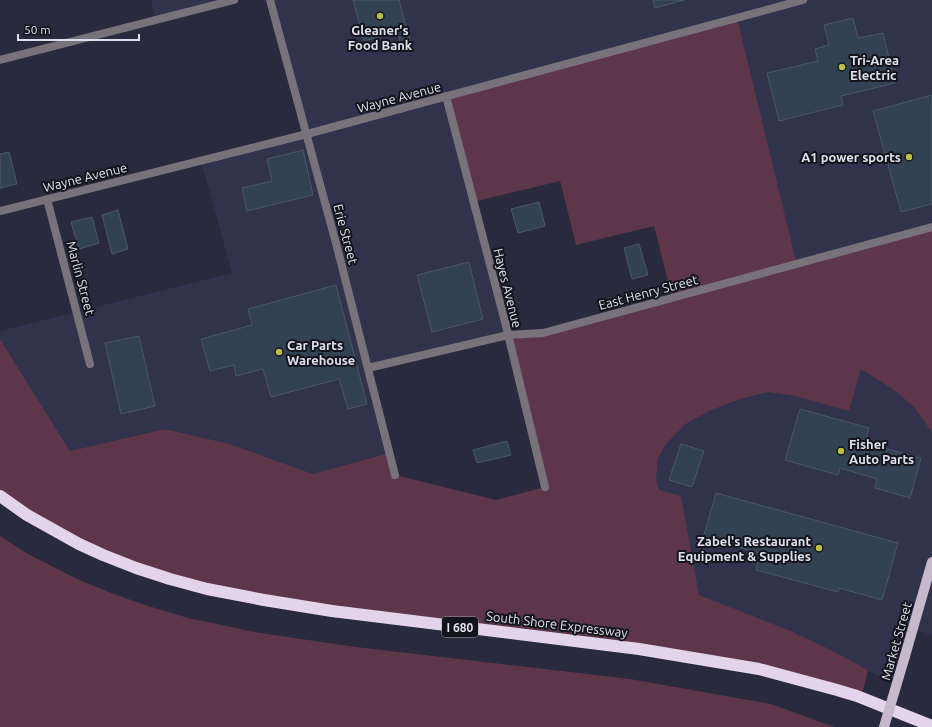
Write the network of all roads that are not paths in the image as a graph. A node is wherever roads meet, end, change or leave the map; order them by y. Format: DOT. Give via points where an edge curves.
graph roads {
  1 [pos="234,0"];
  2 [pos="270,0"];
  3 [pos="803,0"];
  4 [pos="0,60"];
  5 [pos="446,96"];
  6 [pos="307,134"];
  7 [pos="47,199"];
  8 [pos="0,210"];
  9 [pos="932,227"];
  10 [pos="508,335"];
  11 [pos="90,364"];
  12 [pos="368,368"];
  13 [pos="395,475"];
  14 [pos="545,486"];
  15 [pos="0,496"];
  16 [pos="932,562"];
  17 [pos="932,726"];
  18 [pos="884,727"];
  1 -- 4 [label="street"];
  2 -- 6 [label="street, Erie Street"];
  3 -- 5 [label="street, Wayne Avenue"];
  5 -- 6 [label="street, Wayne Avenue"];
  5 -- 10 [label="street, Hayes Avenue"];
  6 -- 7 [label="street, Wayne Avenue"];
  6 -- 12 [label="street, Erie Street"];
  7 -- 8 [label="street, Wayne Avenue"];
  7 -- 11 [label="street, Marlin Street"];
  9 -- 10 [label="street, East Henry Street" via="543,333"];
  10 -- 12 [label="street, East Henry Street"];
  10 -- 14 [label="street, Hayes Avenue"];
  12 -- 13 [label="street, Erie Street"];
  15 -- 17 [label="highway, South Shore Expressway / I 680" via="27,515 97,553 136,568 207,589 332,611 639,649 759,669 850,694"];
  16 -- 18 [label="main road, Market Street, bridge"];
}
